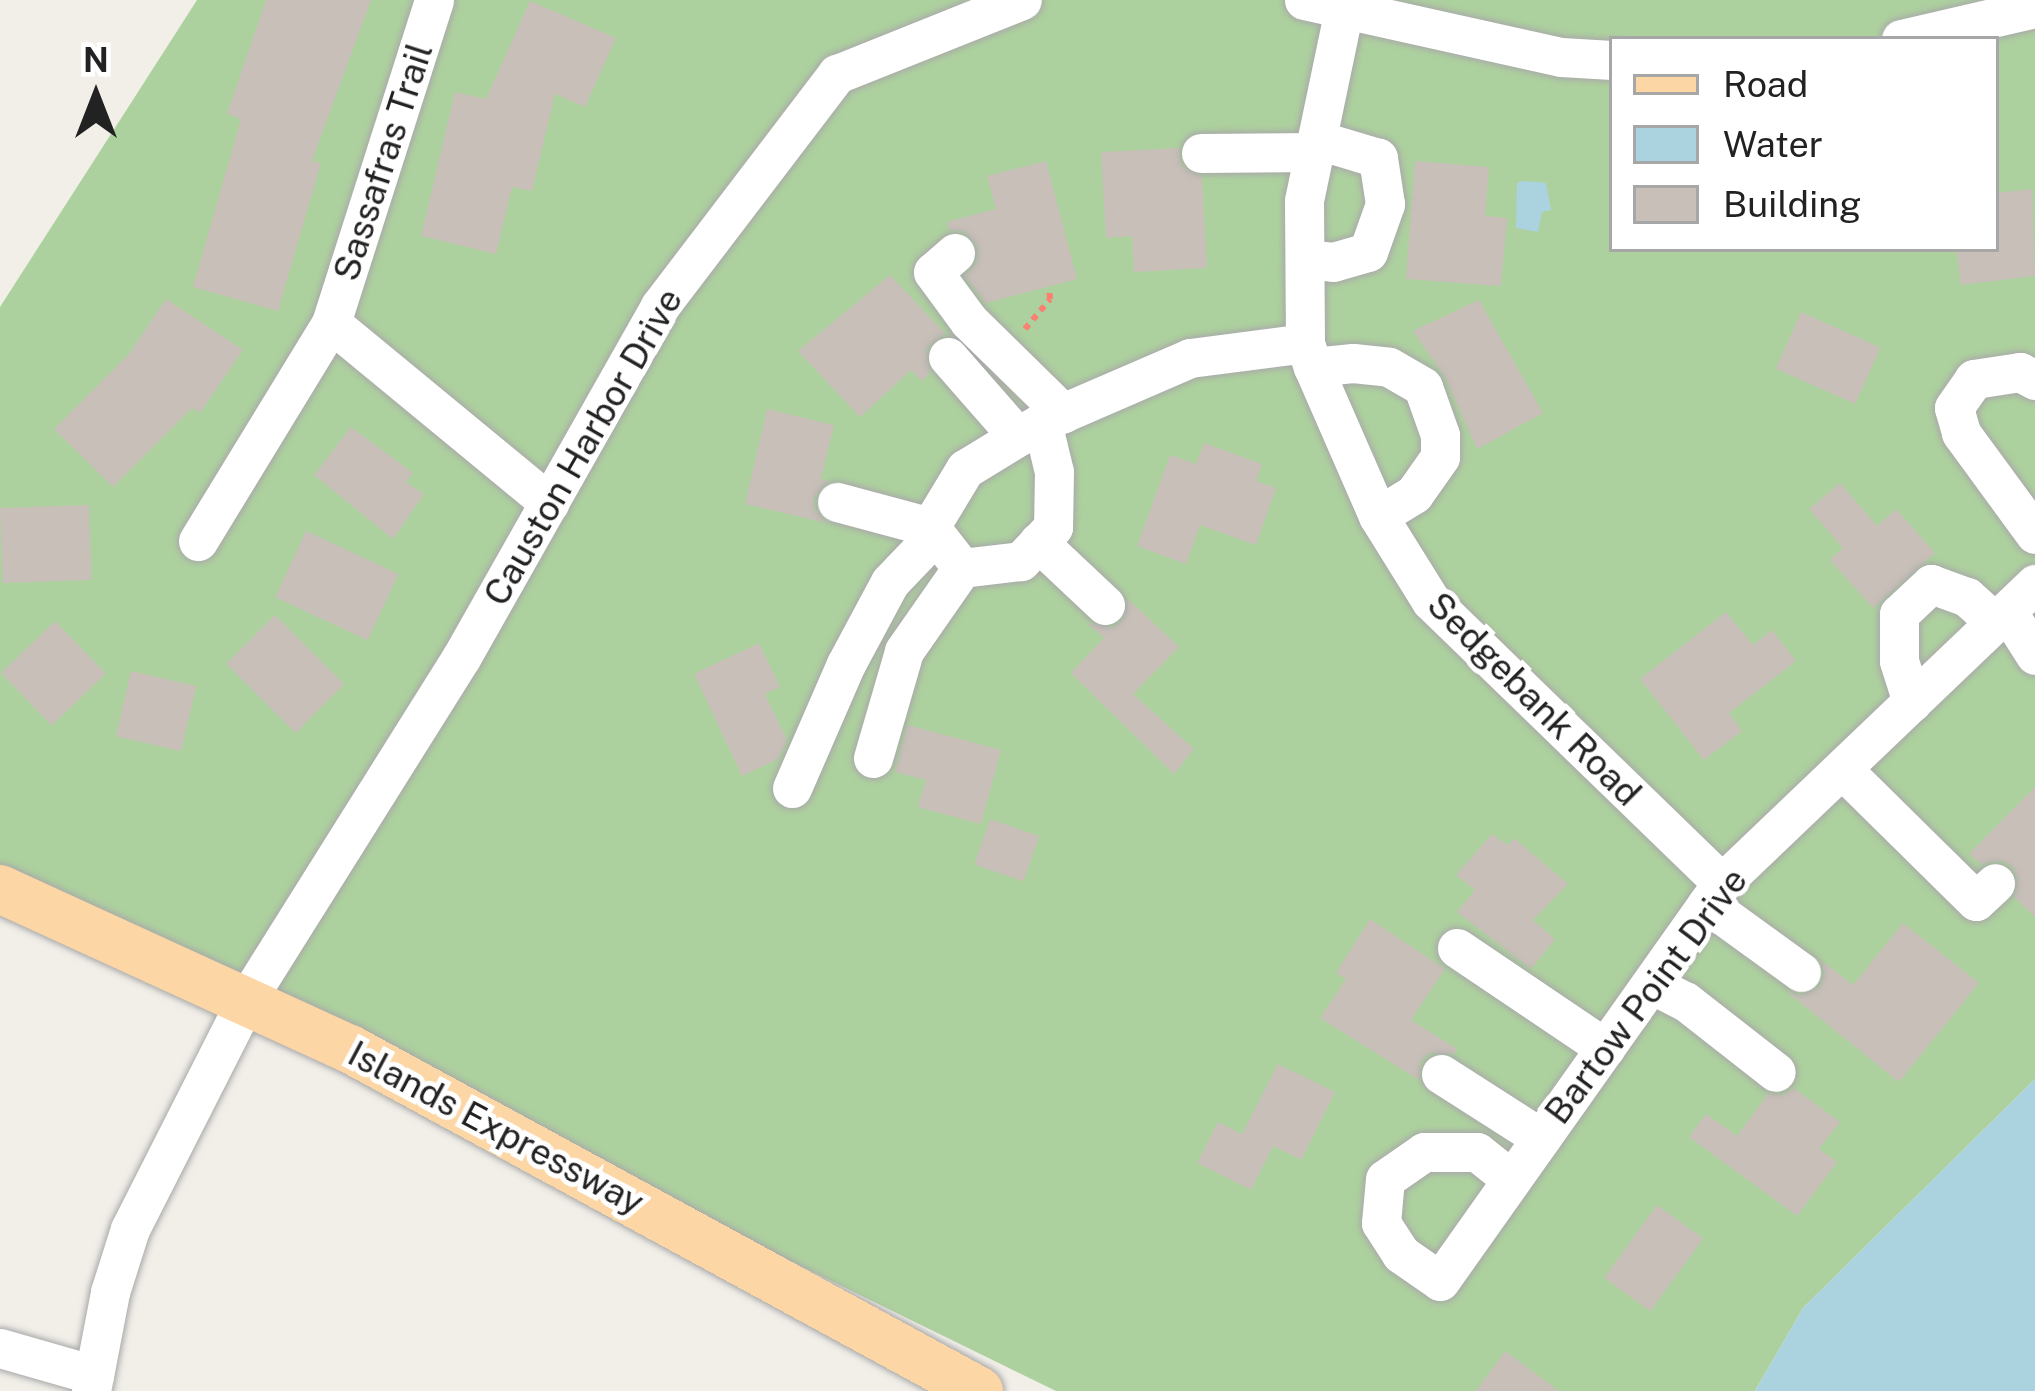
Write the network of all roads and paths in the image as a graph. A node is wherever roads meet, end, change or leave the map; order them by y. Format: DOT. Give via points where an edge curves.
graph roads {
  1 [pos="434,0"];
  2 [pos="1022,0"];
  3 [pos="1304,0"];
  4 [pos="2035,8"];
  5 [pos="1344,9"];
  6 [pos="1914,36"];
  7 [pos="1609,60"];
  8 [pos="1316,146"];
  9 [pos="1201,153"];
  10 [pos="955,253"];
  11 [pos="1305,259"];
  12 [pos="1049,287"];
  13 [pos="331,323"];
  14 [pos="1004,355"];
  15 [pos="1309,355"];
  16 [pos="948,358"];
  17 [pos="2033,376"];
  18 [pos="1041,424"];
  19 [pos="837,502"];
  20 [pos="548,503"];
  21 [pos="1378,516"];
  22 [pos="933,531"];
  23 [pos="2035,534"];
  24 [pos="198,541"];
  25 [pos="1039,542"];
  26 [pos="962,568"];
  27 [pos="1105,604"];
  28 [pos="2012,606"];
  29 [pos="2035,655"];
  30 [pos="1912,702"];
  31 [pos="873,758"];
  32 [pos="1841,769"];
  33 [pos="792,788"];
  34 [pos="1995,883"];
  35 [pos="0,889"];
  36 [pos="1715,894"];
  37 [pos="1457,948"];
  38 [pos="1801,972"];
  39 [pos="1651,984"];
  40 [pos="245,1002"];
  41 [pos="1605,1048"];
  42 [pos="1776,1072"];
  43 [pos="1441,1074"];
  44 [pos="1541,1138"];
  45 [pos="1511,1180"];
  46 [pos="0,1348"];
  47 [pos="92,1383"];
  48 [pos="979,1391"];
  1 -- 13 [label="street, Sassafras Trail"];
  2 -- 20 [label="street, Causton Harbor Drive" via="837,74 660,305"];
  3 -- 5 [label="street"];
  4 -- 6 [label="street"];
  5 -- 7 [label="street" via="1561,57"];
  5 -- 8 [label="street, Sedgebank Road"];
  8 -- 9 [label="street"];
  8 -- 11 [label="street, Sedgebank Road" via="1304,200"];
  8 -- 11 [label="street" via="1378,158 1385,205 1368,252 1333,262"];
  10 -- 14 [label="street" via="934,272"];
  11 -- 15 [label="street, Sedgebank Road"];
  12 -- 14 [label="path" via="1050,299"];
  13 -- 20 [label="street, Sassafras Trail"];
  13 -- 24 [label="street, Sassafras Trail"];
  14 -- 18 [label="street"];
  15 -- 18 [label="street" via="1190,358"];
  15 -- 21 [label="street, Sedgebank Road"];
  15 -- 21 [label="street" via="1389,367 1423,387 1440,458 1414,494"];
  16 -- 18 [label="street"];
  17 -- 23 [label="street" via="1974,379 1954,408 1960,434"];
  18 -- 22 [label="street" via="965,470"];
  18 -- 25 [label="street" via="1054,472 1053,527"];
  19 -- 22 [label="street"];
  20 -- 40 [label="street, Causton Harbor Drive" via="461,658"];
  21 -- 36 [label="street, Sedgebank Road" via="1431,601"];
  22 -- 26 [label="street"];
  22 -- 33 [label="street" via="808,702"];
  25 -- 26 [label="street" via="1021,561"];
  25 -- 27 [label="street"];
  26 -- 31 [label="street" via="904,651"];
  28 -- 29 [label="street"];
  28 -- 30 [label="street, Bartow Point Drive"];
  28 -- 30 [label="street" via="1931,584 1899,614 1899,661"];
  30 -- 32 [label="street, Bartow Point Drive"];
  32 -- 34 [label="street" via="1976,902"];
  32 -- 36 [label="street, Bartow Point Drive"];
  35 -- 40 [label="main road, Islands Expressway"];
  36 -- 38 [label="street, Sedgebank Road"];
  36 -- 39 [label="street, Bartow Point Drive"];
  37 -- 41 [label="street"];
  39 -- 41 [label="street, Bartow Point Drive"];
  39 -- 42 [label="street"];
  40 -- 47 [label="street, Causton Harbor Drive" via="130,1229"];
  40 -- 48 [label="main road, Islands Expressway" via="369,1060"];
  41 -- 44 [label="street, Bartow Point Drive"];
  43 -- 44 [label="street"];
  44 -- 45 [label="street, Bartow Point Drive"];
  45 -- 45 [label="street, Bartow Point Drive" via="1439,1281 1401,1254 1381,1223 1385,1180 1424,1152 1477,1151"];
  46 -- 47 [label="street"];
}
